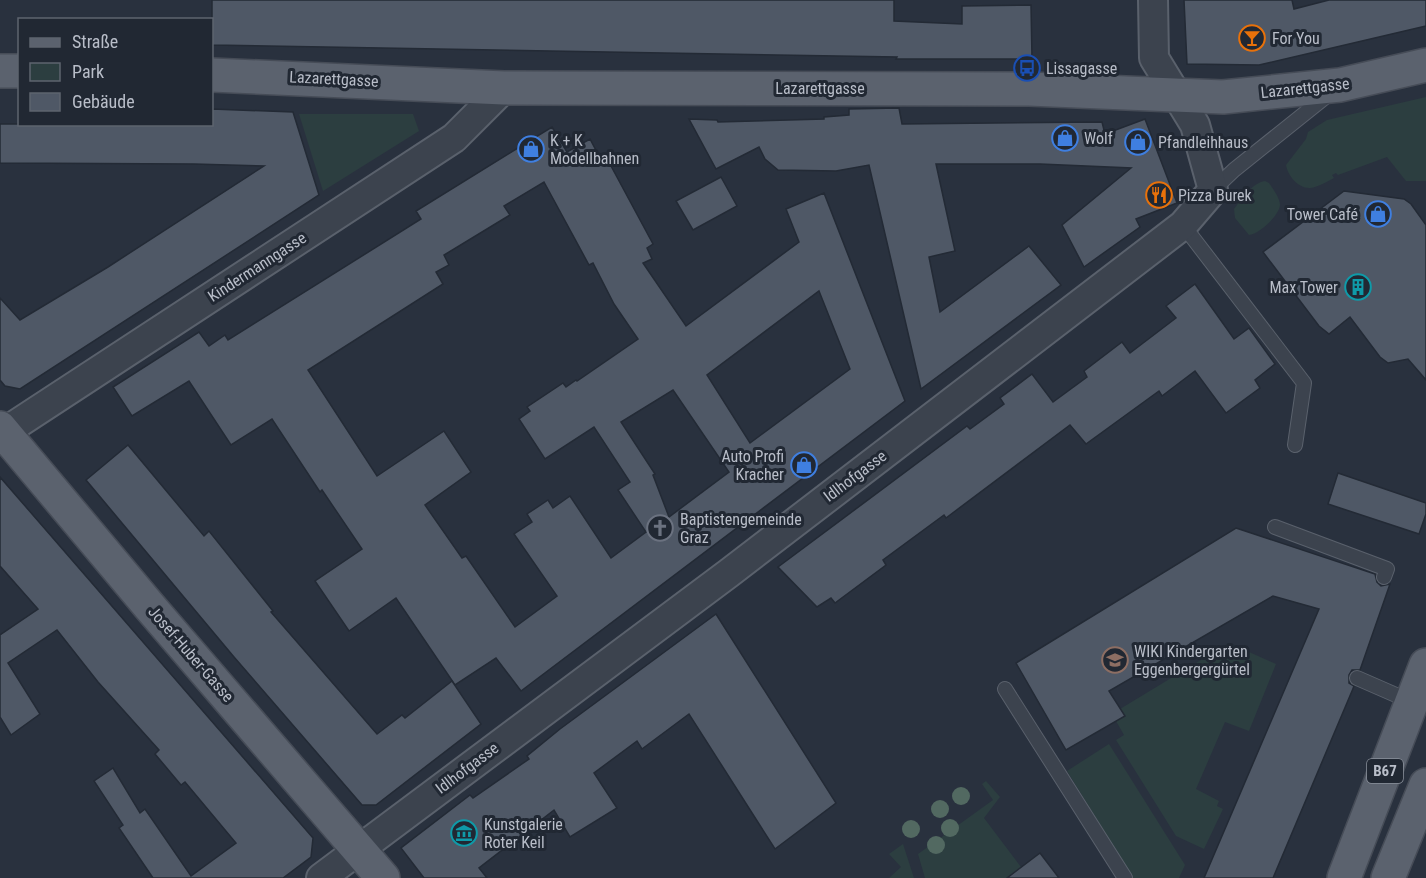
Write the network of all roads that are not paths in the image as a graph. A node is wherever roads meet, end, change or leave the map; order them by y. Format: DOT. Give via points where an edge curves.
graph roads {
  1 [pos="1153,0"];
  2 [pos="1426,65"];
  3 [pos="0,71"];
  4 [pos="18,71"];
  5 [pos="213,75"];
  6 [pos="1340,85"];
  7 [pos="504,88"];
  8 [pos="1178,96"];
  9 [pos="1213,190"];
  10 [pos="1183,225"];
  11 [pos="1,432"];
  12 [pos="1294,445"];
  13 [pos="1275,527"];
  14 [pos="1384,577"];
  15 [pos="1426,665"];
  16 [pos="1357,678"];
  17 [pos="1005,689"];
  18 [pos="1412,702"];
  19 [pos="1426,785"];
  20 [pos="358,849"];
  21 [pos="321,878"];
  22 [pos="383,878"];
  23 [pos="1125,878"];
  24 [pos="1344,878"];
  25 [pos="1388,878"];
  1 -- 8 [label="street" via="1154,58"];
  2 -- 6 [label="main road, Lazarettgasse"];
  3 -- 4 [label="main road"];
  5 -- 7 [label="main road, Lazarettgasse"];
  6 -- 8 [label="main road, Lazarettgasse" via="1223,97"];
  6 -- 9 [label="lane"];
  7 -- 8 [label="main road, Lazarettgasse" via="1029,89"];
  7 -- 11 [label="street, Kindermanngasse" via="454,138"];
  8 -- 9 [label="street" via="1196,125"];
  9 -- 10 [label="street, Idlhofgasse"];
  10 -- 12 [label="lane" via="1304,383"];
  10 -- 20 [label="street, Idlhofgasse" via="729,573"];
  11 -- 20 [label="main road, Josef-Huber-Gasse"];
  13 -- 14 [label="lane" via="1387,569"];
  15 -- 18 [label="main road, B67"];
  16 -- 18 [label="lane"];
  17 -- 23 [label="lane"];
  18 -- 24 [label="main road, B67"];
  19 -- 25 [label="main road, B67"];
  20 -- 21 [label="street, Idlhofgasse"];
  20 -- 22 [label="main road, Josef-Huber-Gasse"];
}
